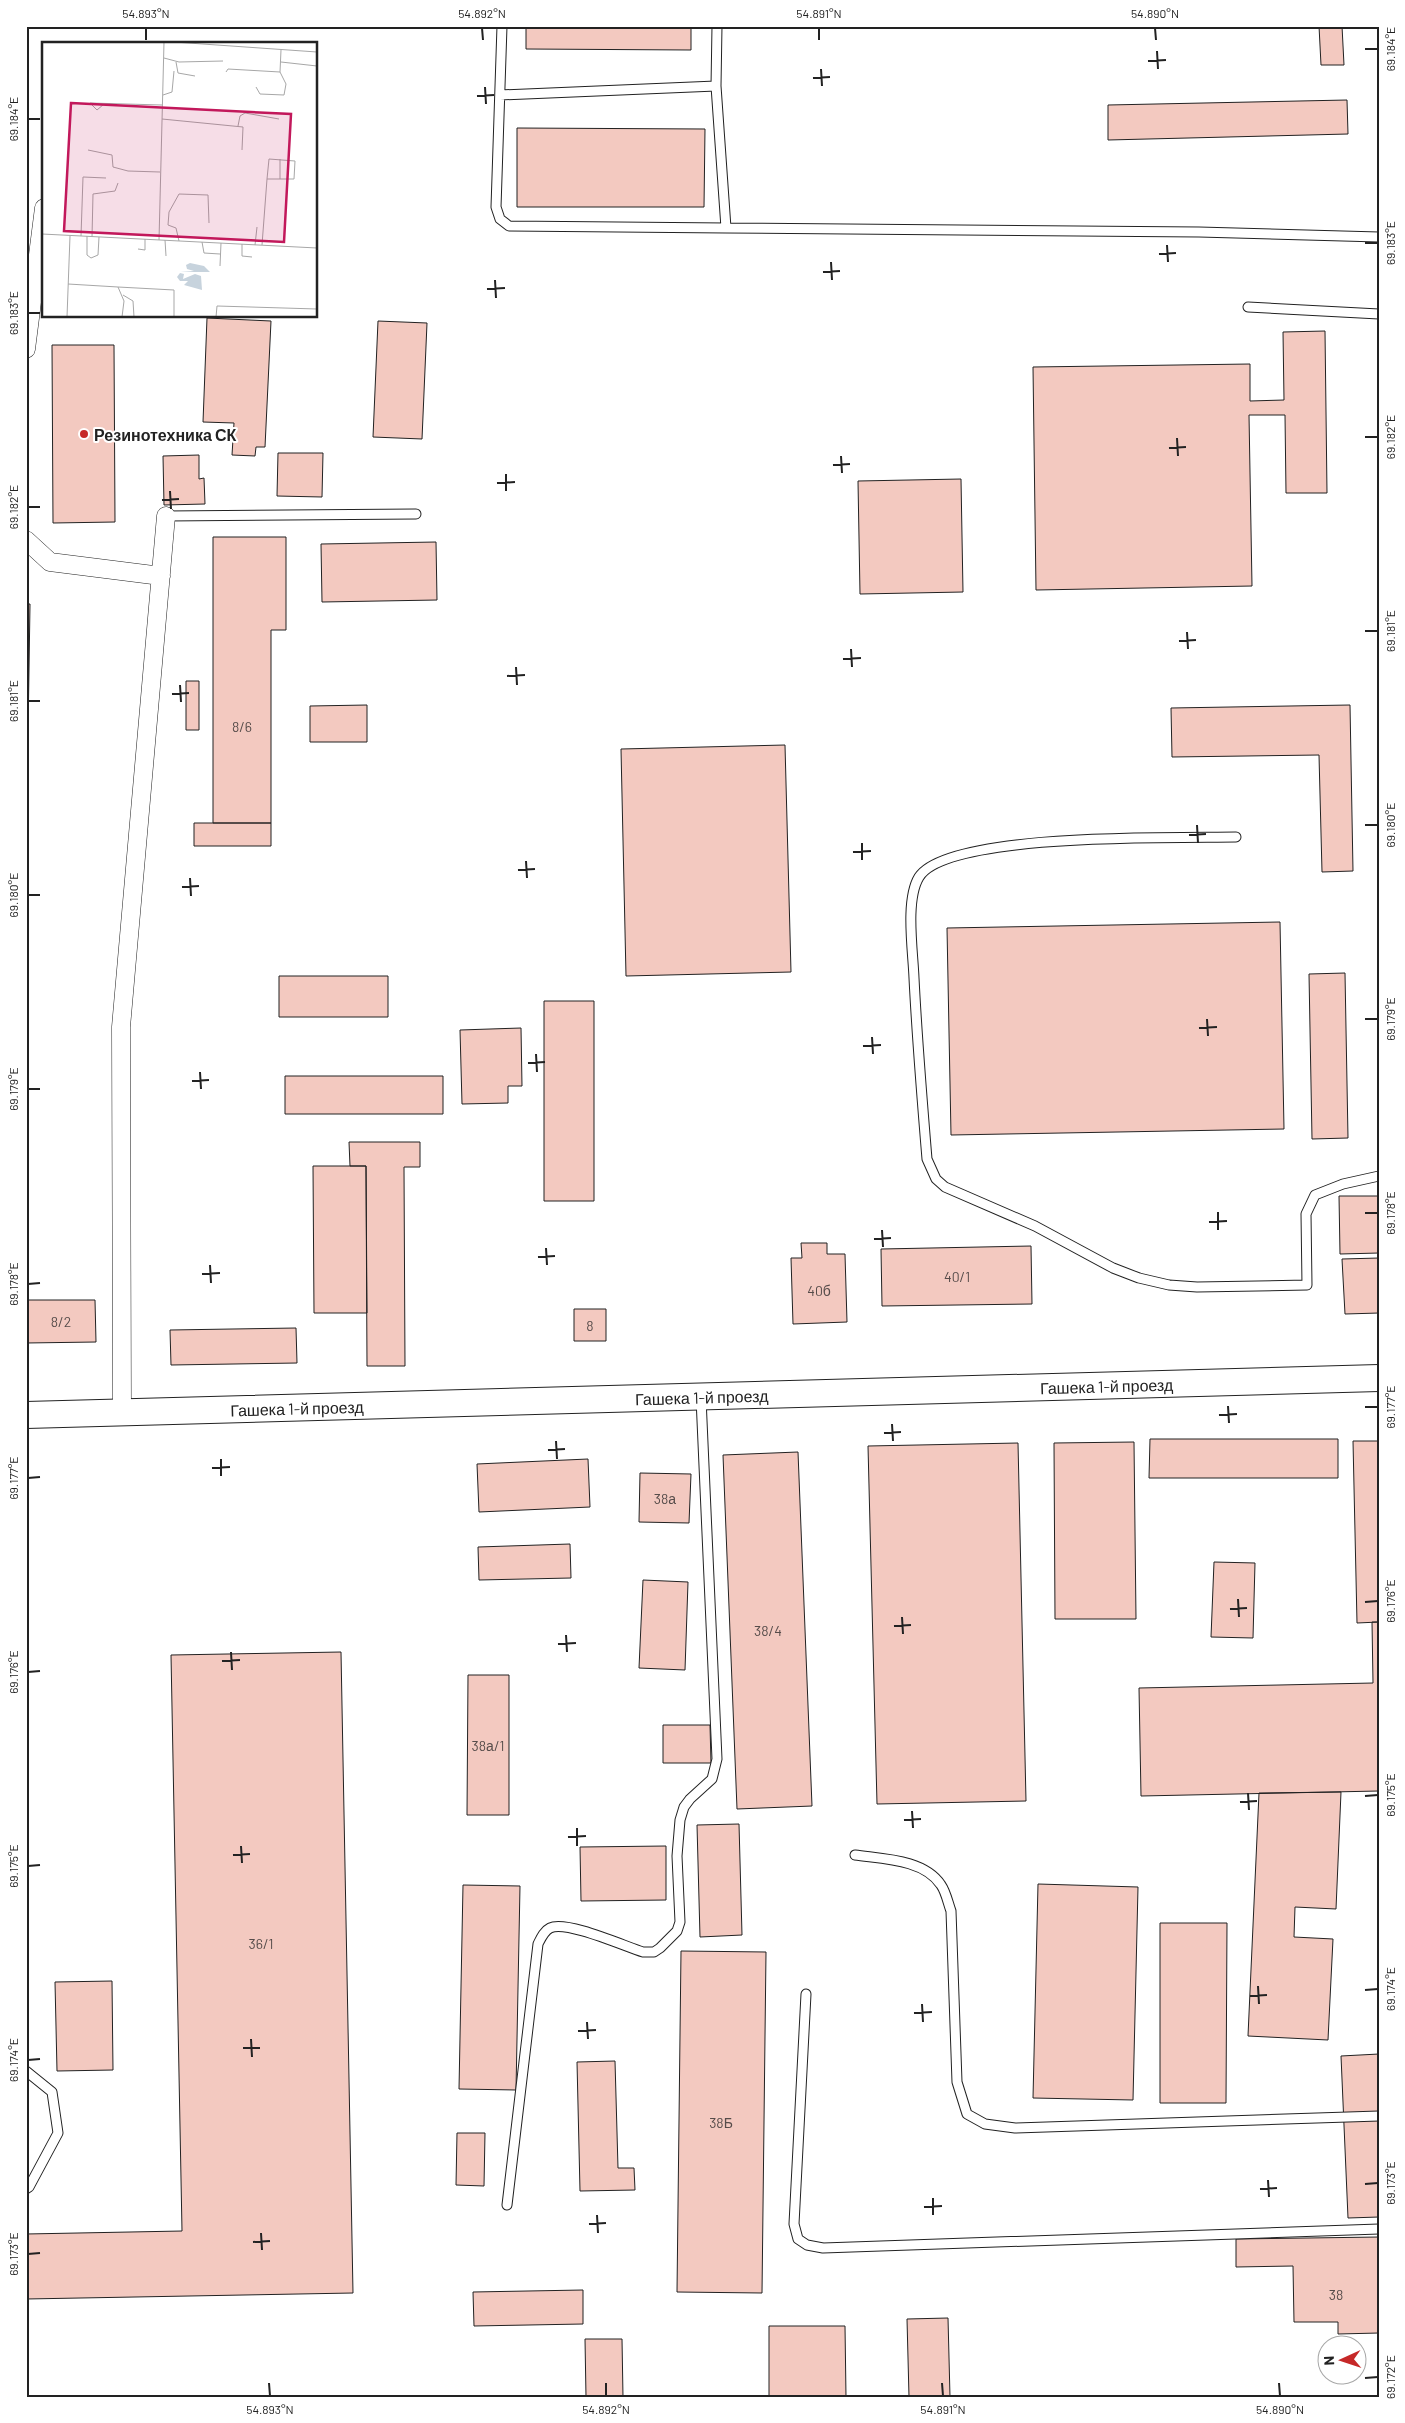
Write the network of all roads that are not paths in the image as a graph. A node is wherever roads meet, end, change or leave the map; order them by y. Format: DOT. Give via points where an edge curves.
graph roads {
  1 [pos="502,26"];
  2 [pos="717,26"];
  3 [pos="716,86"];
  4 [pos="500,95"];
  5 [pos="42,224"];
  6 [pos="726,228"];
  7 [pos="1379,237"];
  8 [pos="1248,307"];
  9 [pos="1379,314"];
  10 [pos="26,349"];
  11 [pos="416,514"];
  12 [pos="166,516"];
  13 [pos="26,540"];
  14 [pos="161,576"];
  15 [pos="1236,837"];
  16 [pos="1379,1176"];
  17 [pos="1379,1378"];
  18 [pos="701,1398"];
  19 [pos="122,1412"];
  20 [pos="26,1415"];
  21 [pos="855,1855"];
  22 [pos="806,1994"];
  23 [pos="26,2070"];
  24 [pos="1379,2116"];
  25 [pos="26,2188"];
  26 [pos="507,2204"];
  27 [pos="1379,2229"];
  1 -- 4 [label="lane"];
  2 -- 3 [label="lane"];
  3 -- 4 [label="lane"];
  3 -- 6 [label="lane"];
  4 -- 6 [label="lane" via="496,207 500,219 509,226"];
  5 -- 10 [label="street"];
  6 -- 7 [label="lane" via="1199,232"];
  8 -- 9 [label="lane"];
  11 -- 12 [label="lane"];
  12 -- 14 [label="street"];
  13 -- 14 [label="street" via="50,562"];
  14 -- 19 [label="street" via="122,1027"];
  15 -- 16 [label="lane" via="1071,838 957,854 926,868 913,894 912,930 918,1051 930,1170 945,1187 1035,1226 1113,1268 1169,1285 1196,1287 1307,1285 1305,1220 1309,1204 1315,1195 1343,1184"];
  17 -- 18 [label="main road, Гашека 1-й проезд"];
  18 -- 19 [label="main road, Гашека 1-й проезд"];
  18 -- 26 [label="lane" via="717,1759 712,1779 690,1799 680,1820 677,1856 680,1922 669,1940 654,1952 643,1952 565,1926 550,1928 543,1934 538,1944"];
  19 -- 20 [label="main road, Гашека 1-й проезд"];
  21 -- 24 [label="lane" via="906,1863 922,1869 941,1884 951,1911 957,2082 967,2114 985,2124 1015,2128"];
  22 -- 27 [label="lane" via="794,2224 798,2239 807,2245 823,2248"];
  23 -- 25 [label="lane" via="52,2092 58,2133"];
}
